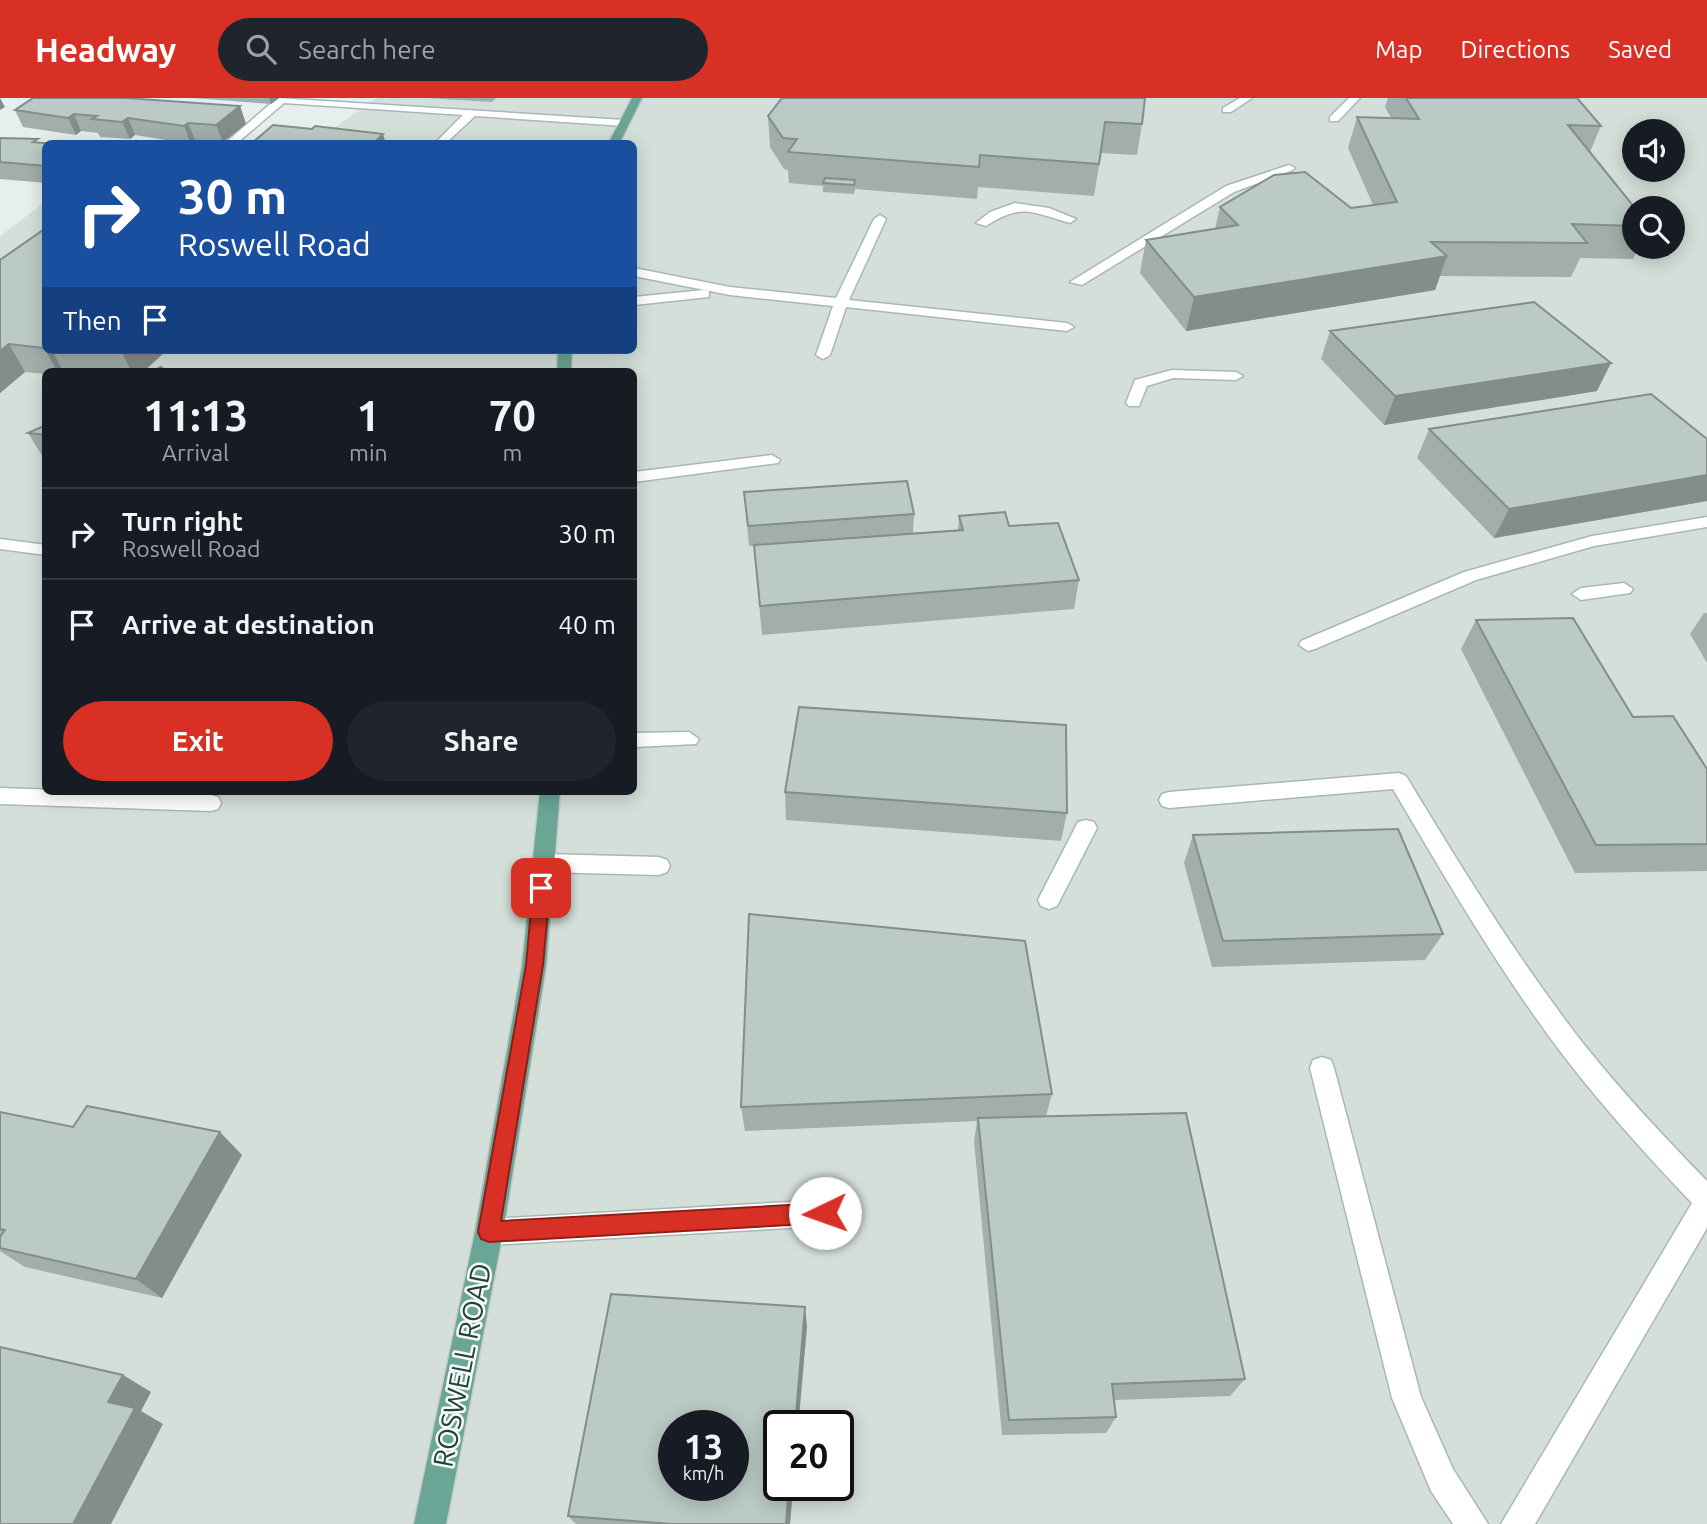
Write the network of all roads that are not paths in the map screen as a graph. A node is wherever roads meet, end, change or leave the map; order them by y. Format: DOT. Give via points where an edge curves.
graph roads {
  1 [pos="637,98"];
  2 [pos="1247,98"];
  3 [pos="1354,98"];
  4 [pos="283,99"];
  5 [pos="1227,110"];
  6 [pos="472,113"];
  7 [pos="1334,120"];
  8 [pos="624,123"];
  9 [pos="234,140"];
  10 [pos="442,140"];
  11 [pos="615,140"];
  12 [pos="1289,168"];
  13 [pos="880,219"];
  14 [pos="1070,219"];
  15 [pos="982,223"];
  16 [pos="637,273"];
  17 [pos="1077,282"];
  18 [pos="730,291"];
  19 [pos="637,301"];
  20 [pos="841,303"];
  21 [pos="1067,327"];
  22 [pos="823,355"];
  23 [pos="1236,376"];
  24 [pos="1134,403"];
  25 [pos="772,460"];
  26 [pos="637,477"];
  27 [pos="1707,522"];
  28 [pos="0,544"];
  29 [pos="42,549"];
  30 [pos="1625,589"];
  31 [pos="1581,594"];
  32 [pos="1308,645"];
  33 [pos="689,739"];
  34 [pos="637,740"];
  35 [pos="550,795"];
  36 [pos="0,796"];
  37 [pos="1169,800"];
  38 [pos="211,803"];
  39 [pos="1086,828"];
  40 [pos="544,863"];
  41 [pos="659,866"];
  42 [pos="1049,900"];
  43 [pos="1322,1068"];
  44 [pos="1707,1201"];
  45 [pos="825,1213"];
  46 [pos="489,1232"];
  47 [pos="430,1524"];
  48 [pos="1472,1524"];
  49 [pos="1517,1524"];
  1 -- 8 [label="main road"];
  2 -- 5 [label="street"];
  3 -- 7 [label="street"];
  4 -- 6 [label="street"];
  4 -- 9 [label="street"];
  6 -- 8 [label="street"];
  6 -- 10 [label="street"];
  8 -- 11 [label="main road"];
  12 -- 17 [label="street" via="1230,189"];
  13 -- 20 [label="street"];
  14 -- 15 [label="street" via="1033,206 1009,207"];
  16 -- 18 [label="street"];
  18 -- 19 [label="street"];
  18 -- 20 [label="street"];
  20 -- 21 [label="street"];
  20 -- 22 [label="street"];
  23 -- 24 [label="street" via="1172,374 1140,383"];
  25 -- 26 [label="street"];
  27 -- 32 [label="street" via="1592,541 1470,576"];
  28 -- 29 [label="street"];
  30 -- 31 [label="street"];
  33 -- 34 [label="street"];
  35 -- 40 [label="main road, ROSWELL ROAD"];
  36 -- 38 [label="street"];
  37 -- 44 [label="street" via="1399,781 1455,877 1573,1048 1644,1135"];
  39 -- 42 [label="street"];
  40 -- 41 [label="street"];
  40 -- 46 [label="main road, ROSWELL ROAD" via="534,965"];
  43 -- 48 [label="street" via="1407,1398 1442,1479"];
  44 -- 49 [label="street"];
  45 -- 46 [label="street"];
  46 -- 47 [label="main road, ROSWELL ROAD"];
}
